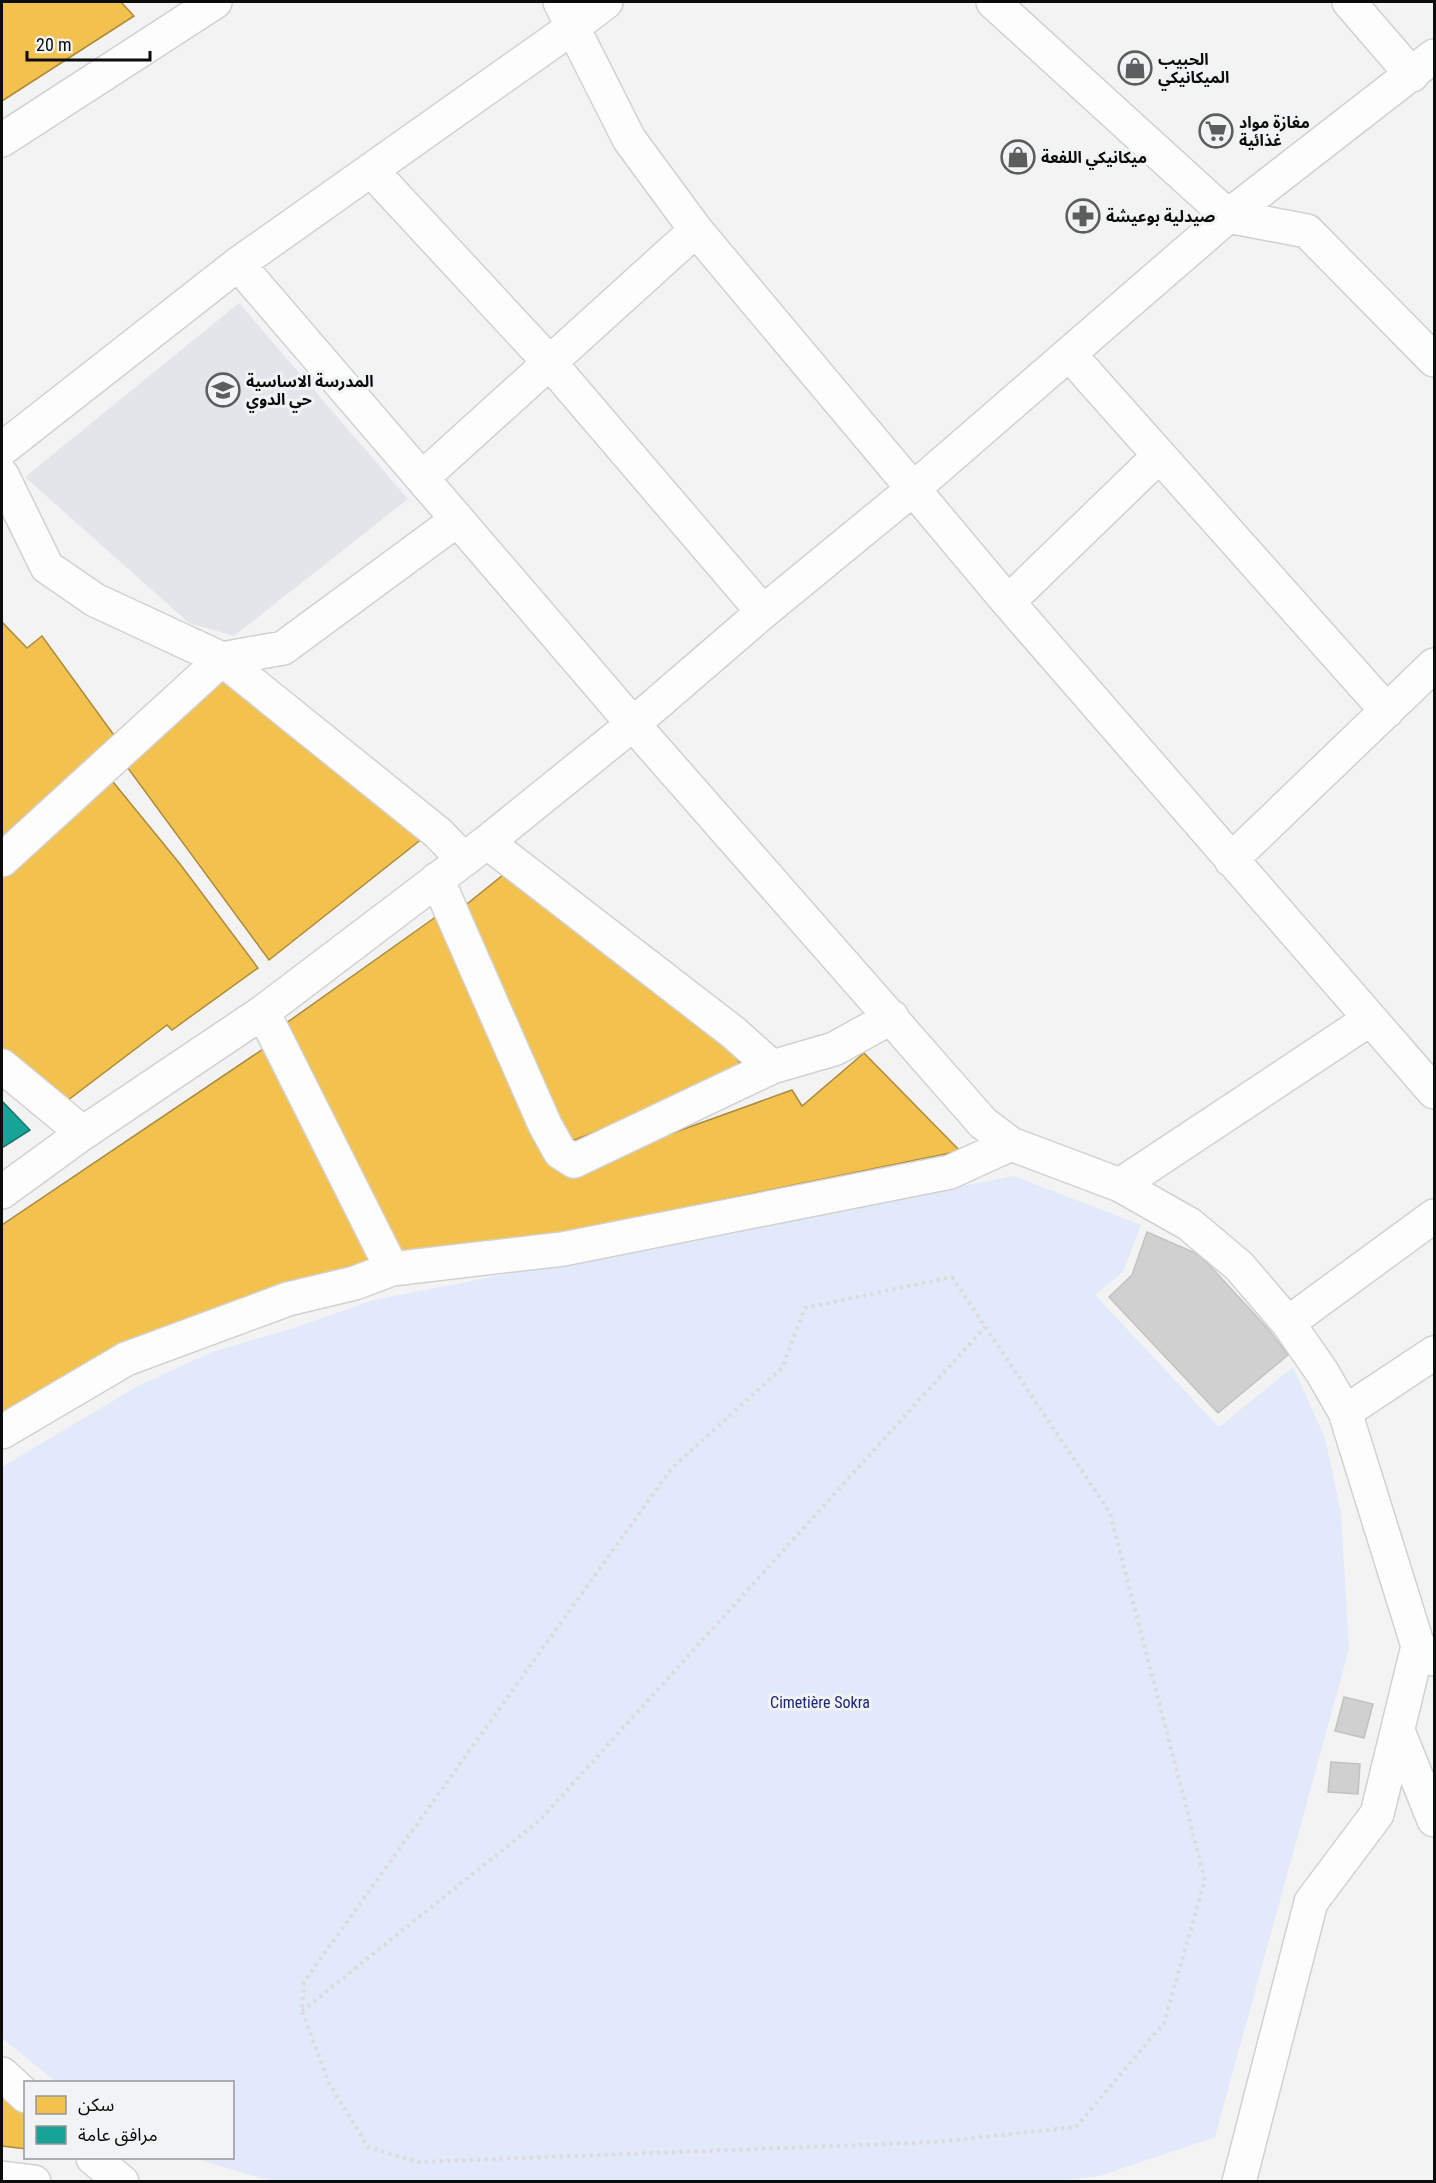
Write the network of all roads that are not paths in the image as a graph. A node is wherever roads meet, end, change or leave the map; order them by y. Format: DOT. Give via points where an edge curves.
graph roads {
  1 [pos="215,2"];
  2 [pos="606,2"];
  3 [pos="993,2"];
  4 [pos="1349,2"];
  5 [pos="567,14"];
  6 [pos="1423,65"];
  7 [pos="2,140"];
  8 [pos="371,170"];
  9 [pos="1227,216"];
  10 [pos="696,230"];
  11 [pos="238,264"];
  12 [pos="1070,355"];
  13 [pos="1434,360"];
  14 [pos="550,363"];
  15 [pos="2,449"];
  16 [pos="1160,456"];
  17 [pos="2,475"];
  18 [pos="422,478"];
  19 [pos="913,489"];
  20 [pos="457,520"];
  21 [pos="1008,602"];
  22 [pos="763,612"];
  23 [pos="222,659"];
  24 [pos="1434,665"];
  25 [pos="1387,711"];
  26 [pos="633,724"];
  27 [pos="476,851"];
  28 [pos="2,860"];
  29 [pos="1231,860"];
  30 [pos="437,879"];
  31 [pos="263,1012"];
  32 [pos="892,1017"];
  33 [pos="1370,1018"];
  34 [pos="2,1066"];
  35 [pos="772,1067"];
  36 [pos="1429,1076"];
  37 [pos="83,1134"];
  38 [pos="1011,1144"];
  39 [pos="1120,1185"];
  40 [pos="4,1188"];
  41 [pos="1434,1216"];
  42 [pos="392,1269"];
  43 [pos="1288,1323"];
  44 [pos="1434,1353"];
  45 [pos="1345,1412"];
  46 [pos="2,1432"];
  47 [pos="1426,1652"];
  48 [pos="1398,1731"];
  49 [pos="1434,1820"];
  50 [pos="2,2074"];
  51 [pos="24,2094"];
  52 [pos="95,2159"];
  53 [pos="2,2178"];
  54 [pos="34,2181"];
  55 [pos="122,2181"];
  56 [pos="1239,2181"];
  1 -- 7 [label="street"];
  2 -- 5 [label="street"];
  3 -- 9 [label="street"];
  4 -- 6 [label="street"];
  5 -- 8 [label="street"];
  5 -- 10 [label="street" via="629,139"];
  6 -- 9 [label="street"];
  8 -- 11 [label="street"];
  8 -- 14 [label="street"];
  9 -- 12 [label="street"];
  9 -- 13 [label="street" via="1307,231"];
  10 -- 14 [label="street"];
  10 -- 19 [label="street"];
  11 -- 15 [label="street"];
  11 -- 18 [label="street"];
  12 -- 16 [label="street"];
  12 -- 19 [label="street"];
  14 -- 18 [label="street"];
  14 -- 22 [label="street"];
  16 -- 21 [label="street"];
  16 -- 25 [label="street"];
  17 -- 23 [label="street" via="47,567 95,600"];
  18 -- 20 [label="street"];
  19 -- 21 [label="street"];
  19 -- 22 [label="street"];
  20 -- 23 [label="street" via="284,648"];
  20 -- 26 [label="street"];
  21 -- 29 [label="street"];
  22 -- 26 [label="street"];
  23 -- 27 [label="street" via="438,833"];
  23 -- 28 [label="street"];
  24 -- 25 [label="street"];
  25 -- 29 [label="street"];
  26 -- 27 [label="street"];
  26 -- 32 [label="street"];
  27 -- 30 [label="street"];
  27 -- 35 [label="street" via="734,1033"];
  29 -- 33 [label="street"];
  30 -- 31 [label="street"];
  30 -- 35 [label="street" via="545,1125 560,1152 574,1161"];
  31 -- 37 [label="street"];
  31 -- 42 [label="street"];
  32 -- 35 [label="street" via="834,1049"];
  32 -- 38 [label="street" via="983,1123"];
  33 -- 36 [label="street"];
  33 -- 39 [label="street"];
  34 -- 37 [label="street"];
  37 -- 40 [label="street"];
  38 -- 39 [label="street"];
  38 -- 42 [label="street" via="950,1172 562,1249"];
  39 -- 43 [label="street" via="1189,1224 1239,1266"];
  41 -- 43 [label="street"];
  42 -- 46 [label="street" via="355,1283 288,1299 126,1359"];
  43 -- 45 [label="street"];
  44 -- 45 [label="street"];
  45 -- 47 [label="street"];
  47 -- 48 [label="street"];
  48 -- 49 [label="street"];
  48 -- 56 [label="street" via="1377,1814 1311,1902"];
  50 -- 51 [label="street"];
  52 -- 55 [label="street"];
  53 -- 54 [label="street"];
}
